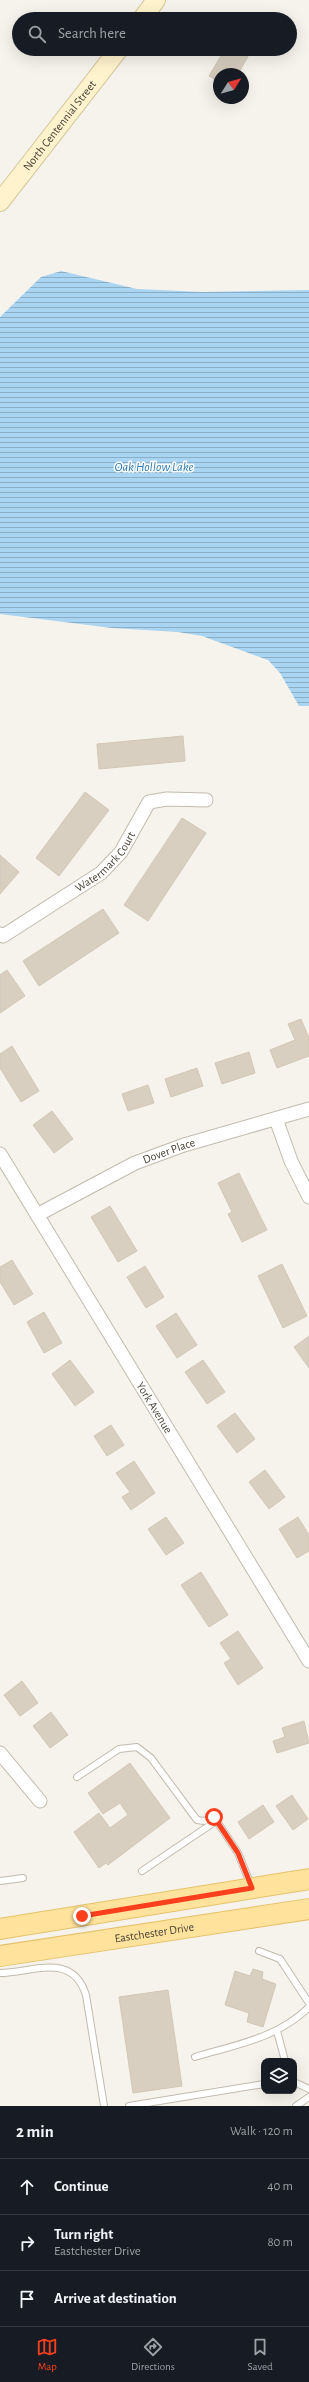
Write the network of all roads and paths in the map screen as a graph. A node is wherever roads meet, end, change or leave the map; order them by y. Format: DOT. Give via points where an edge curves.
graph roads {
  1 [pos="156,0"];
  2 [pos="147,12"];
  3 [pos="114,56"];
  4 [pos="0,202"];
  5 [pos="206,800"];
  6 [pos="0,934"];
  7 [pos="309,1109"];
  8 [pos="276,1119"];
  9 [pos="0,1154"];
  10 [pos="309,1197"];
  11 [pos="37,1215"];
  12 [pos="309,1661"];
  13 [pos="0,1753"];
  14 [pos="78,1777"];
  15 [pos="40,1801"];
  16 [pos="216,1821"];
  17 [pos="142,1871"];
  18 [pos="23,1878"];
  19 [pos="309,1879"];
  20 [pos="0,1881"];
  21 [pos="252,1888"];
  22 [pos="309,1909"];
  23 [pos="0,1929"];
  24 [pos="259,1951"];
  25 [pos="0,1956"];
  26 [pos="0,1973"];
  27 [pos="309,2003"];
  28 [pos="309,2007"];
  29 [pos="277,2031"];
  30 [pos="195,2057"];
  31 [pos="284,2058"];
  32 [pos="297,2083"];
  33 [pos="261,2084"];
  34 [pos="309,2089"];
  35 [pos="309,2097"];
  36 [pos="104,2106"];
  37 [pos="129,2106"];
  38 [pos="296,2106"];
  1 -- 2 [label="street"];
  3 -- 4 [label="street, North Centennial Street"];
  5 -- 6 [label="street, Watermark Court" via="167,799 149,802 121,852 101,873 3,936"];
  7 -- 8 [label="street, Dover Place"];
  8 -- 10 [label="street" via="291,1161"];
  8 -- 11 [label="street, Dover Place" via="184,1145 135,1163"];
  9 -- 11 [label="street, York Avenue"];
  11 -- 12 [label="street, York Avenue"];
  13 -- 15 [label="street"];
  14 -- 16 [label="lane" via="119,1749 137,1747 151,1758 197,1820 204,1821 214,1817"];
  16 -- 17 [label="lane"];
  16 -- 21 [label="lane" via="244,1865"];
  18 -- 20 [label="lane"];
  19 -- 21 [label="main road"];
  21 -- 23 [label="main road"];
  22 -- 25 [label="main road, Eastchester Drive"];
  24 -- 27 [label="lane" via="280,1959"];
  26 -- 36 [label="lane" via="56,1967 69,1971 84,1988"];
  28 -- 29 [label="lane"];
  29 -- 30 [label="lane"];
  29 -- 31 [label="lane"];
  32 -- 34 [label="lane"];
  33 -- 37 [label="lane"];
  35 -- 38 [label="lane"];
}
